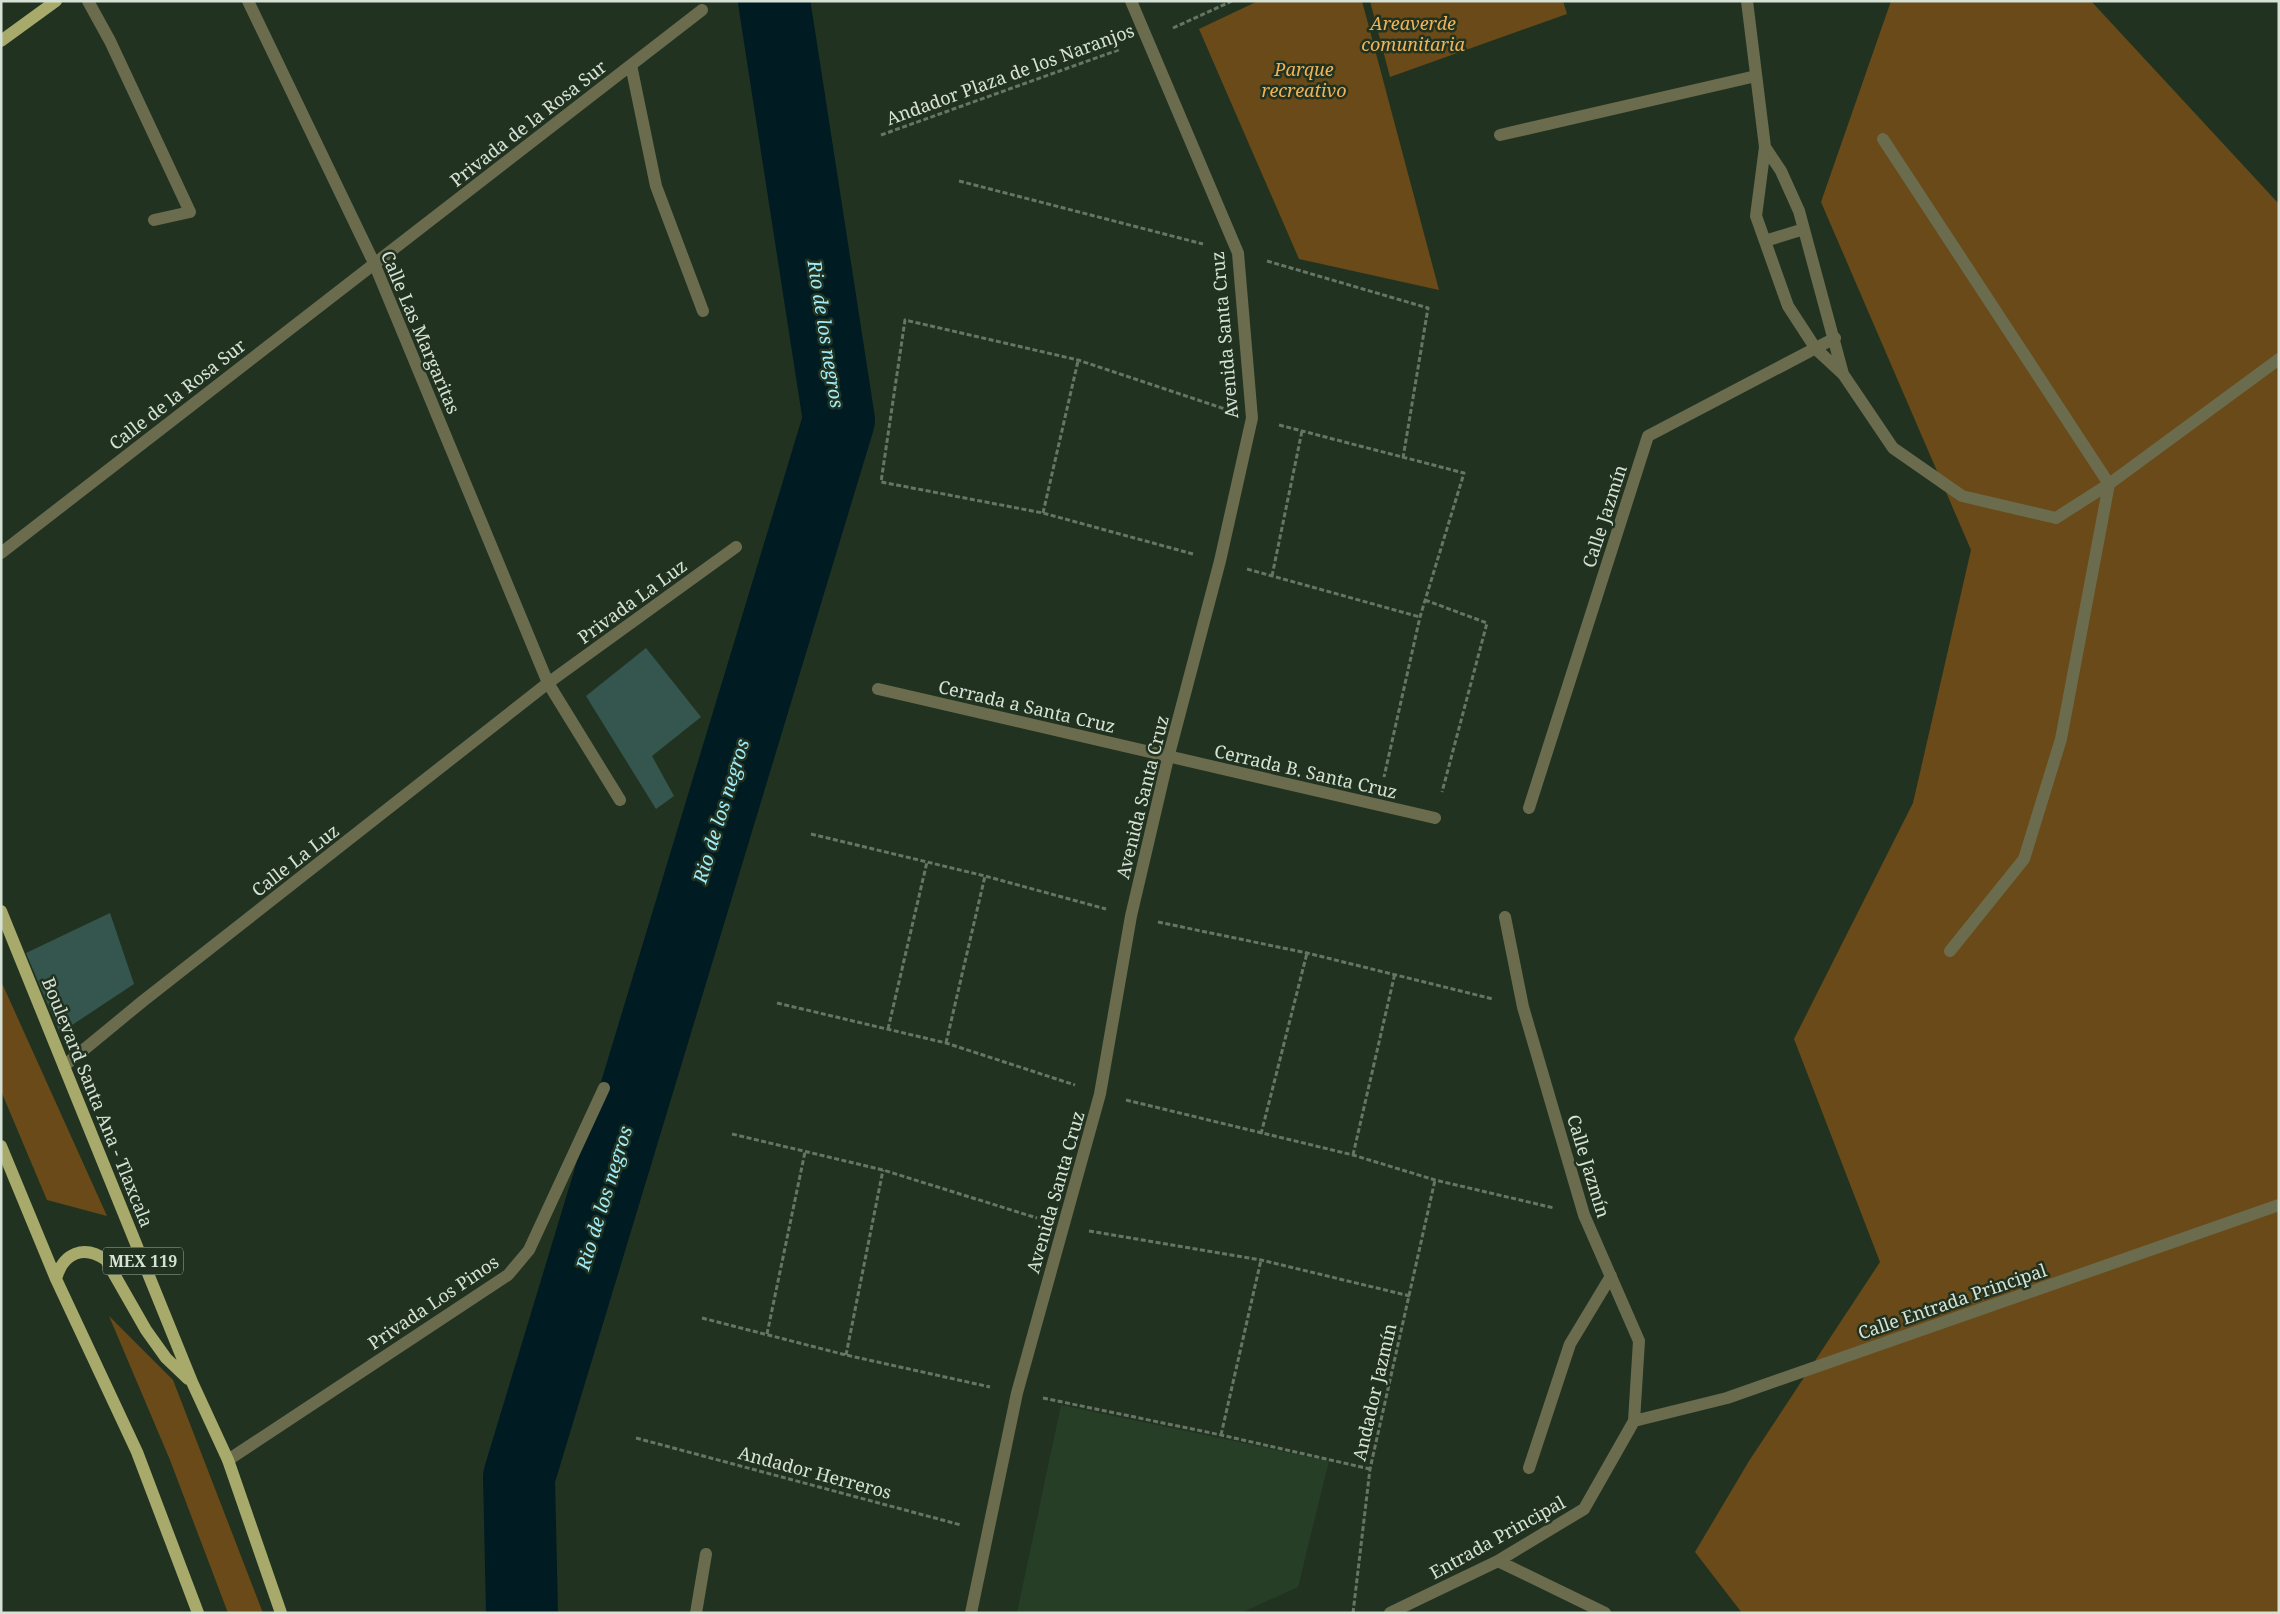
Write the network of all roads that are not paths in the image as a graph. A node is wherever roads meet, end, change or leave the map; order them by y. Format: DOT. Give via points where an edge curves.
graph roads {
  1 [pos="56,1"];
  2 [pos="88,1"];
  3 [pos="248,1"];
  4 [pos="1131,1"];
  5 [pos="1747,1"];
  6 [pos="702,10"];
  7 [pos="1,41"];
  8 [pos="631,65"];
  9 [pos="1756,76"];
  10 [pos="1500,135"];
  11 [pos="1883,139"];
  12 [pos="1765,147"];
  13 [pos="154,220"];
  14 [pos="1804,229"];
  15 [pos="1765,241"];
  16 [pos="374,263"];
  17 [pos="703,311"];
  18 [pos="1835,338"];
  19 [pos="1816,349"];
  20 [pos="2279,359"];
  21 [pos="1843,374"];
  22 [pos="2109,484"];
  23 [pos="736,547"];
  24 [pos="1,553"];
  25 [pos="548,683"];
  26 [pos="878,689"];
  27 [pos="1168,758"];
  28 [pos="620,800"];
  29 [pos="1529,808"];
  30 [pos="1435,818"];
  31 [pos="1,911"];
  32 [pos="1505,917"];
  33 [pos="1950,951"];
  34 [pos="64,1066"];
  35 [pos="604,1088"];
  36 [pos="1,1146"];
  37 [pos="2279,1205"];
  38 [pos="1611,1276"];
  39 [pos="56,1279"];
  40 [pos="192,1382"];
  41 [pos="1634,1421"];
  42 [pos="228,1460"];
  43 [pos="1529,1468"];
  44 [pos="706,1554"];
  45 [pos="1498,1561"];
  46 [pos="198,1613"];
  47 [pos="282,1613"];
  48 [pos="696,1613"];
  49 [pos="971,1613"];
  50 [pos="1390,1613"];
  51 [pos="1605,1613"];
  1 -- 7 [label="main road"];
  2 -- 13 [label="street" via="190,212"];
  3 -- 16 [label="street, Calle Las Margaritas"];
  4 -- 27 [label="street, Avenida Santa Cruz" via="1238,253 1252,418 1220,561"];
  5 -- 9 [label="street"];
  6 -- 8 [label="street, Privada de la Rosa Sur"];
  8 -- 16 [label="street, Privada de la Rosa Sur"];
  8 -- 17 [label="street" via="656,186"];
  9 -- 10 [label="street"];
  9 -- 12 [label="street"];
  11 -- 22 [label="street"];
  12 -- 14 [label="street" via="1781,171"];
  12 -- 15 [label="street" via="1756,216"];
  14 -- 15 [label="street"];
  14 -- 18 [label="street"];
  15 -- 19 [label="street" via="1788,306"];
  16 -- 24 [label="street, Calle de la Rosa Sur"];
  16 -- 25 [label="street, Calle Las Margaritas"];
  18 -- 19 [label="street, Calle Jazmín"];
  18 -- 21 [label="street"];
  19 -- 21 [label="street"];
  19 -- 29 [label="street, Calle Jazmín" via="1648,436"];
  20 -- 22 [label="street"];
  21 -- 22 [label="street" via="1893,448 1962,496 2056,518"];
  22 -- 33 [label="street" via="2061,739 2024,859"];
  23 -- 25 [label="street, Privada La Luz"];
  25 -- 28 [label="street, Calle Las Margaritas"];
  25 -- 34 [label="street, Calle La Luz"];
  26 -- 27 [label="street, Cerrada a Santa Cruz"];
  27 -- 30 [label="street, Cerrada B. Santa Cruz"];
  27 -- 49 [label="street, Avenida Santa Cruz" via="1131,916 1100,1094 1017,1392"];
  31 -- 34 [label="main road, Boulevard Santa Ana - Tlaxcala / MEX 119"];
  32 -- 38 [label="street, Calle Jazmín" via="1523,1007 1584,1215"];
  34 -- 40 [label="main road, Boulevard Santa Ana - Tlaxcala / MEX 119"];
  35 -- 42 [label="street, Privada Los Pinos" via="529,1250 508,1276"];
  36 -- 39 [label="main road"];
  37 -- 41 [label="street, Calle Entrada Principal" via="1727,1398"];
  38 -- 41 [label="street, Calle Jazmín" via="1639,1341"];
  38 -- 43 [label="street" via="1570,1344"];
  39 -- 40 [label="main road" via="58,1268 75,1253 97,1253 106,1260 166,1358"];
  39 -- 46 [label="main road" via="137,1452"];
  40 -- 42 [label="main road, Boulevard Santa Ana - Tlaxcala / MEX 119"];
  41 -- 45 [label="street, Entrada Principal" via="1584,1509"];
  42 -- 47 [label="main road, Boulevard Santa Ana - Tlaxcala / MEX 119"];
  44 -- 48 [label="street"];
  45 -- 50 [label="street, Entrada Principal"];
  45 -- 51 [label="street"];
}
